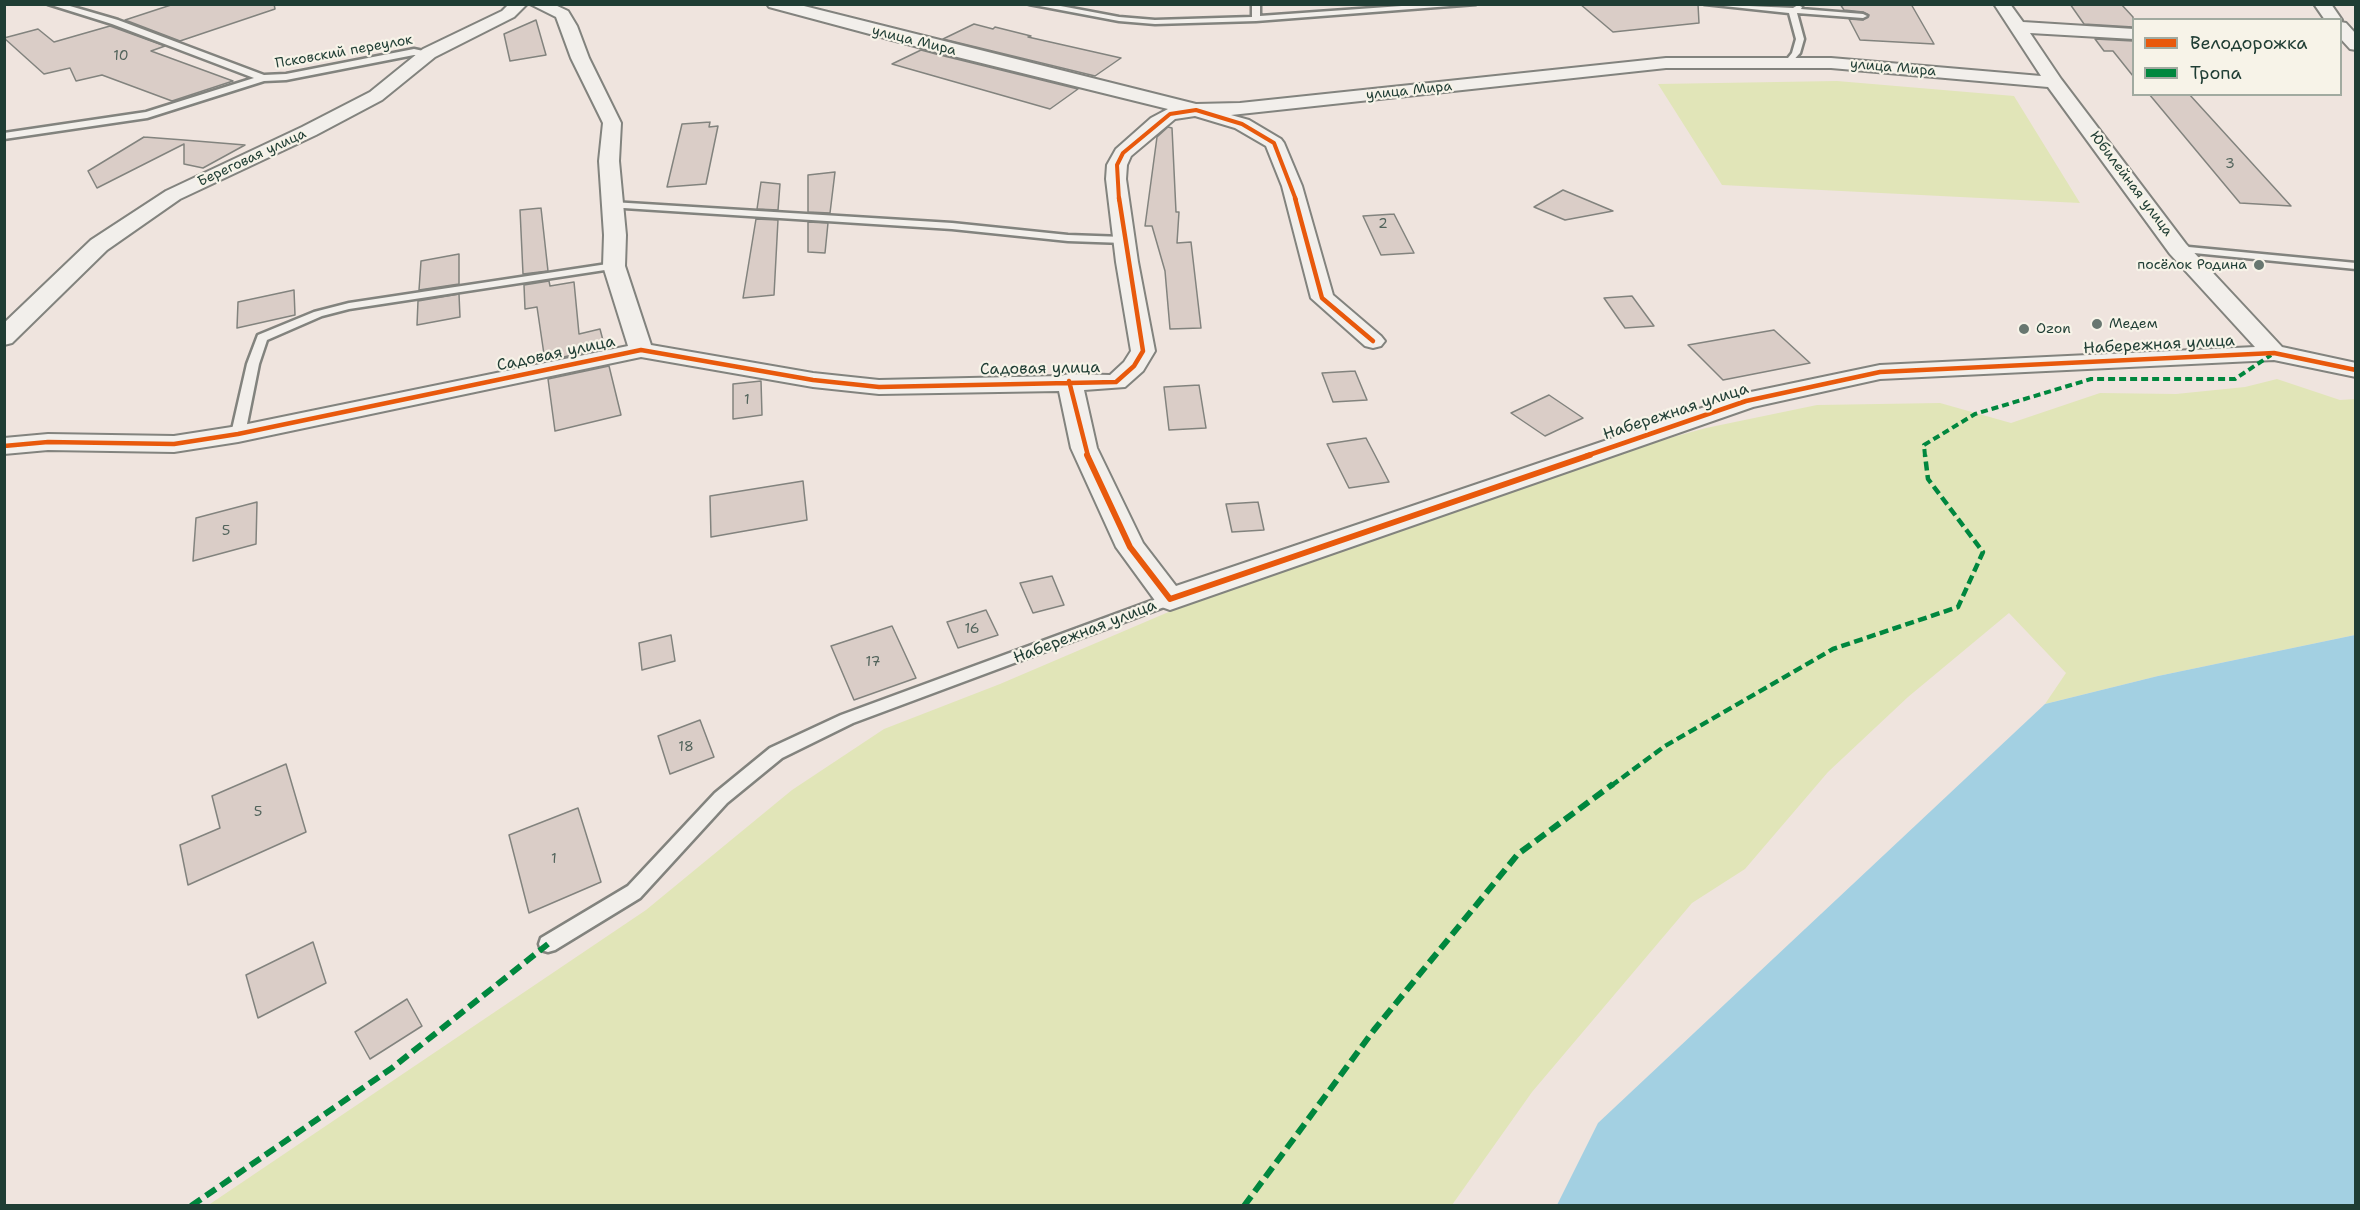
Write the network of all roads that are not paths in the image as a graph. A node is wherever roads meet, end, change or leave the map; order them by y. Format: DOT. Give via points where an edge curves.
graph roads {
  1 [pos="52,4"];
  2 [pos="519,4"];
  3 [pos="538,4"];
  4 [pos="775,4"];
  5 [pos="1033,4"];
  6 [pos="1256,4"];
  7 [pos="1472,4"];
  8 [pos="1710,4"];
  9 [pos="1800,4"];
  10 [pos="2002,4"];
  11 [pos="2322,4"];
  12 [pos="1792,13"];
  13 [pos="1863,16"];
  14 [pos="2332,18"];
  15 [pos="1256,19"];
  16 [pos="2016,27"];
  17 [pos="2342,30"];
  18 [pos="2132,34"];
  19 [pos="2355,46"];
  20 [pos="429,53"];
  21 [pos="1788,63"];
  22 [pos="263,78"];
  23 [pos="2054,82"];
  24 [pos="1196,110"];
  25 [pos="4,136"];
  26 [pos="612,205"];
  27 [pos="1124,240"];
  28 [pos="2178,249"];
  29 [pos="614,266"];
  30 [pos="2355,266"];
  31 [pos="4,338"];
  32 [pos="1373,341"];
  33 [pos="641,350"];
  34 [pos="2274,353"];
  35 [pos="2355,370"];
  36 [pos="1069,381"];
  37 [pos="238,434"];
  38 [pos="4,446"];
  39 [pos="1170,599"];
  40 [pos="548,944"];
  1 -- 22 [label="lane, Псковский переулок" via="115,22"];
  2 -- 20 [label="street, Береговая улица" via="508,14"];
  3 -- 26 [label="street" via="562,14 612,123"];
  4 -- 24 [label="street, улица Мира"];
  5 -- 15 [label="lane" via="1155,22"];
  6 -- 15 [label="lane"];
  7 -- 15 [label="lane"];
  8 -- 12 [label="lane"];
  9 -- 12 [label="lane"];
  10 -- 16 [label="street, Юбилейная улица"];
  11 -- 14 [label="street"];
  12 -- 13 [label="lane"];
  12 -- 21 [label="lane" via="1800,39"];
  16 -- 18 [label="street"];
  16 -- 23 [label="street, Юбилейная улица"];
  17 -- 19 [label="street"];
  20 -- 22 [label="lane, Псковский переулок" via="414,52"];
  20 -- 31 [label="street, Береговая улица" via="376,96 173,195 99,245"];
  21 -- 23 [label="street, улица Мира" via="1831,63"];
  21 -- 24 [label="street, улица Мира" via="1666,63 1240,109"];
  22 -- 25 [label="lane, Псковский переулок" via="147,115"];
  23 -- 28 [label="street, Юбилейная улица"];
  24 -- 27 [label="street" via="1170,114 1123,153 1116,179"];
  24 -- 32 [label="street" via="1242,124 1274,142 1292,186 1322,298"];
  26 -- 27 [label="lane"];
  26 -- 29 [label="street"];
  27 -- 36 [label="street, Садовая улица" via="1143,351 1134,366 1116,382"];
  28 -- 30 [label="lane"];
  28 -- 34 [label="street, Юбилейная улица"];
  29 -- 33 [label="street"];
  29 -- 37 [label="lane" via="349,306 318,314 262,338"];
  33 -- 36 [label="street, Садовая улица" via="813,380 879,387"];
  33 -- 37 [label="street, Садовая улица"];
  34 -- 35 [label="street, Набережная улица"];
  34 -- 39 [label="street, Набережная улица" via="1880,372 1746,401"];
  36 -- 39 [label="street" via="1084,448 1130,547"];
  37 -- 38 [label="street, Садовая улица" via="174,444 48,442"];
  39 -- 40 [label="lane, Набережная улица" via="847,719 776,753 721,798 634,892"];
}
